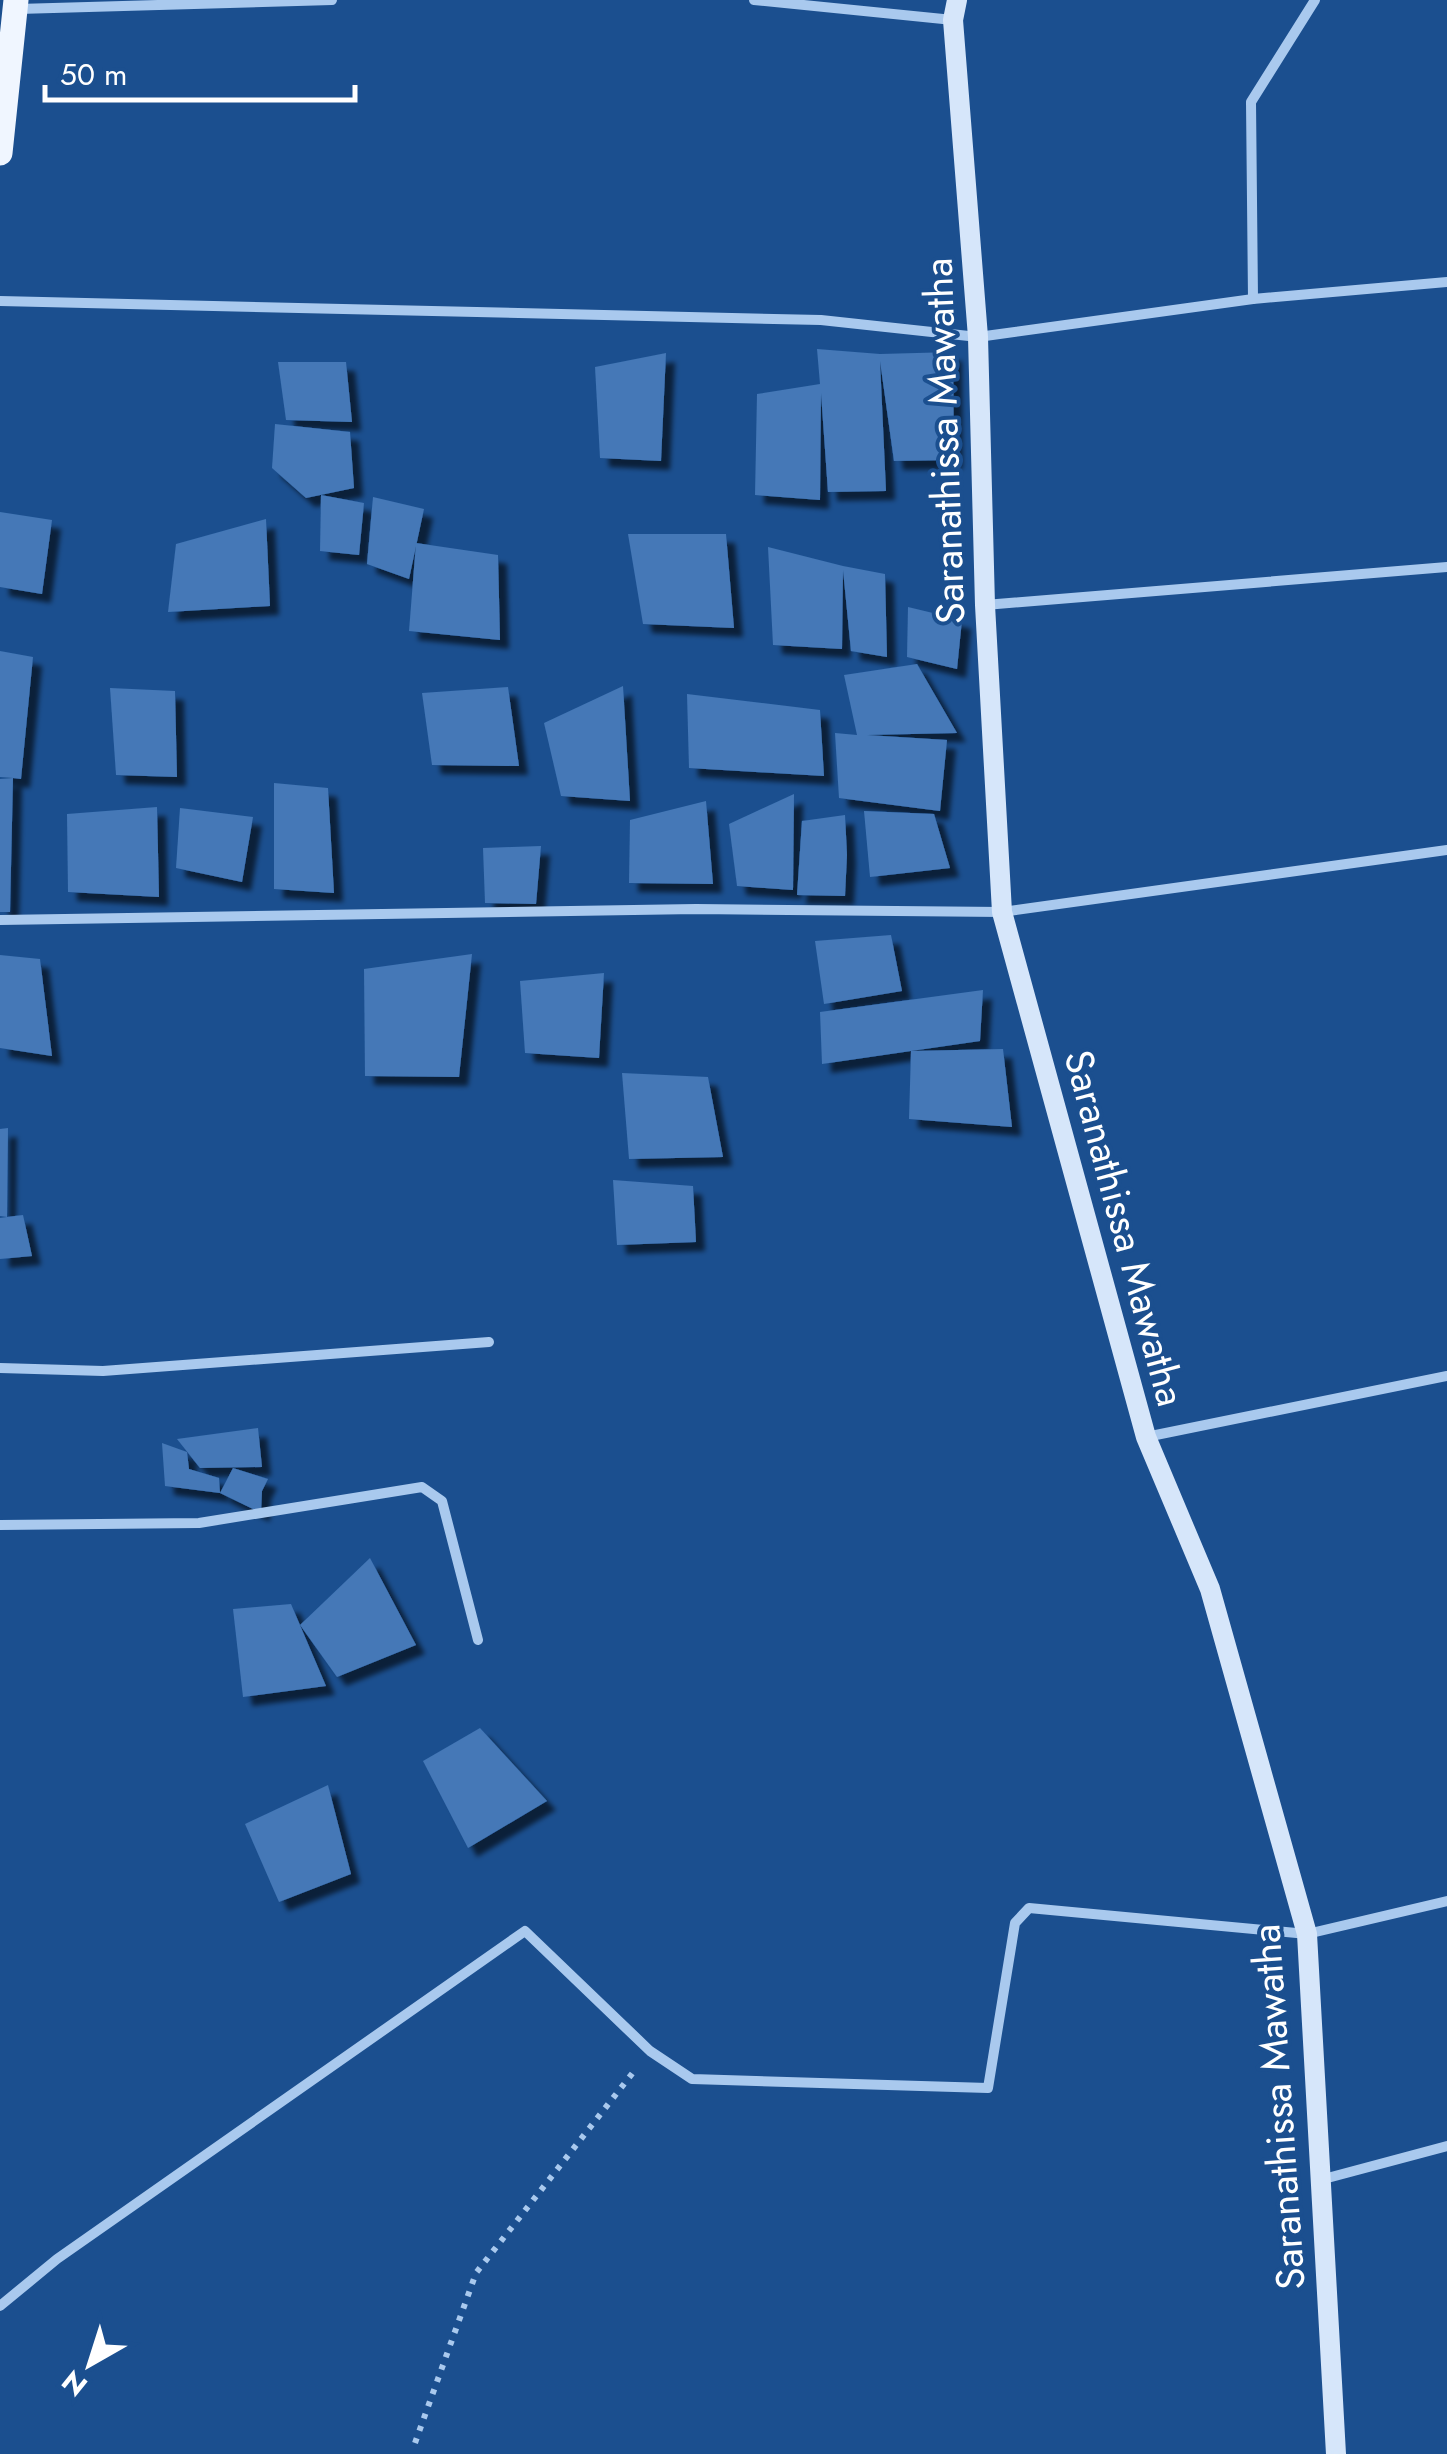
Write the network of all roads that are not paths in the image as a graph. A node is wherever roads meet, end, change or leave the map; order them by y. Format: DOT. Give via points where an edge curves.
graph roads {
  1 [pos="332,0"];
  2 [pos="754,0"];
  3 [pos="1315,0"];
  4 [pos="16,4"];
  5 [pos="955,10"];
  6 [pos="0,153"];
  7 [pos="1447,282"];
  8 [pos="1253,299"];
  9 [pos="0,301"];
  10 [pos="978,337"];
  11 [pos="1447,567"];
  12 [pos="985,605"];
  13 [pos="1447,850"];
  14 [pos="1002,912"];
  15 [pos="0,920"];
  16 [pos="489,1342"];
  17 [pos="0,1368"];
  18 [pos="1447,1376"];
  19 [pos="1146,1437"];
  20 [pos="0,1525"];
  21 [pos="478,1640"];
  22 [pos="1447,1901"];
  23 [pos="1307,1934"];
  24 [pos="1447,2146"];
  25 [pos="1320,2180"];
  26 [pos="0,2306"];
  27 [pos="1336,2454"];
  1 -- 4 [label="street"];
  2 -- 5 [label="street"];
  3 -- 8 [label="street" via="1251,102"];
  4 -- 6 [label="main road"];
  5 -- 10 [label="street, Saranathissa Mawatha"];
  7 -- 8 [label="street"];
  8 -- 10 [label="street"];
  9 -- 10 [label="street" via="821,320"];
  10 -- 12 [label="street, Saranathissa Mawatha"];
  11 -- 12 [label="street"];
  12 -- 14 [label="street, Saranathissa Mawatha"];
  13 -- 14 [label="street"];
  14 -- 15 [label="street" via="696,909"];
  14 -- 19 [label="street, Saranathissa Mawatha"];
  16 -- 17 [label="street" via="103,1372"];
  18 -- 19 [label="street"];
  19 -- 23 [label="street, Saranathissa Mawatha" via="1210,1589"];
  20 -- 21 [label="street" via="199,1523 422,1487 442,1501"];
  22 -- 23 [label="street"];
  23 -- 25 [label="street, Saranathissa Mawatha"];
  23 -- 26 [label="street" via="1029,1908 1015,1923 988,2088 692,2079 650,2051 525,1930"];
  24 -- 25 [label="street"];
  25 -- 27 [label="street, Saranathissa Mawatha"];
}
